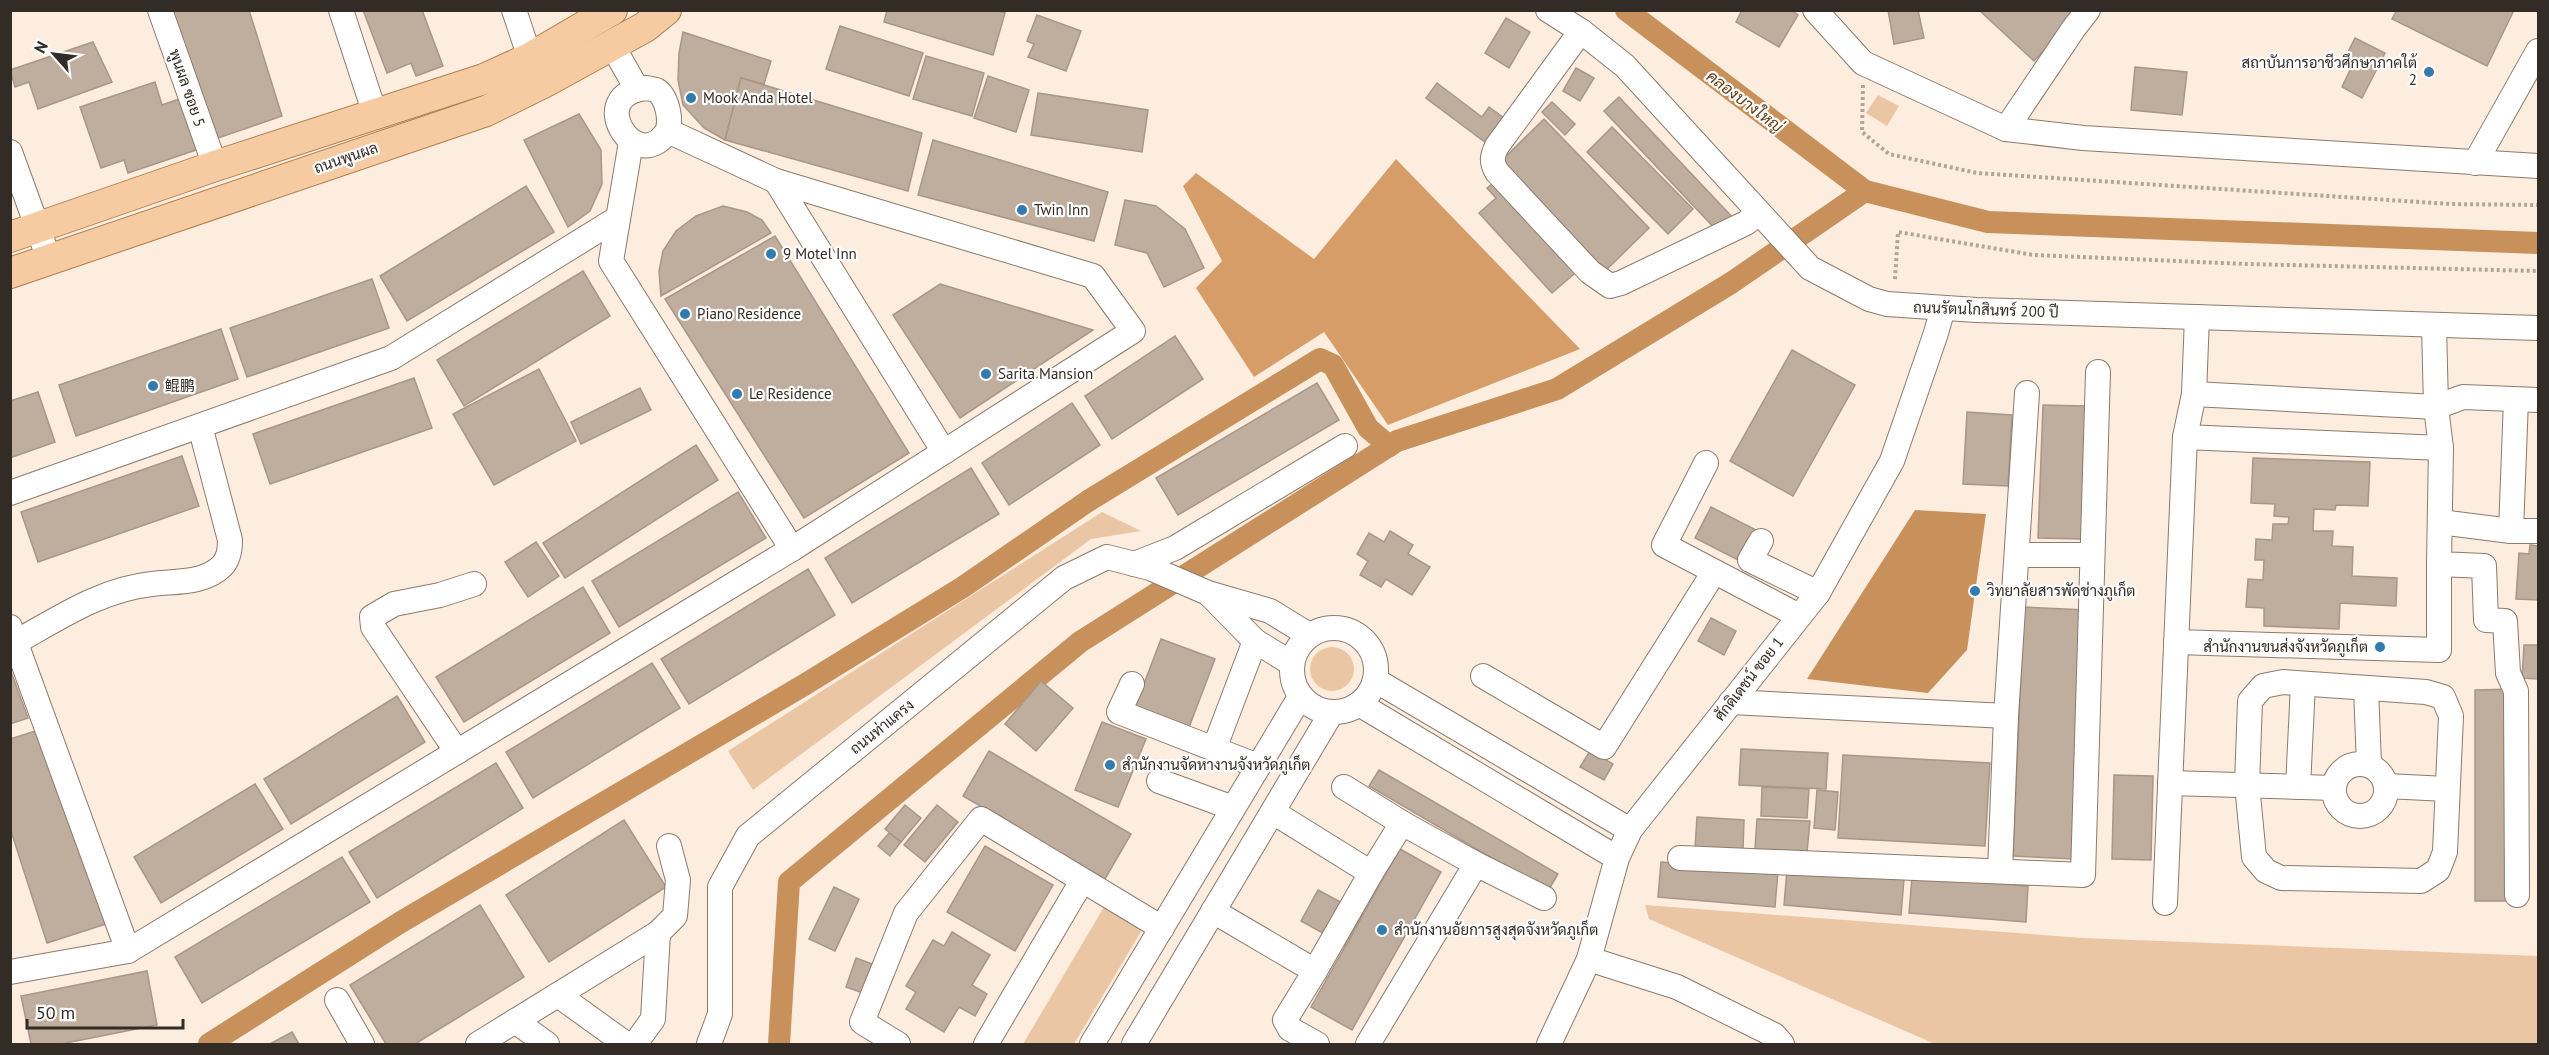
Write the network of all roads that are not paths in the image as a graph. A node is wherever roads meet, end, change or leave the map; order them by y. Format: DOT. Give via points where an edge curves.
graph roads {
  1 [pos="160,10"];
  2 [pos="341,10"];
  3 [pos="514,10"];
  4 [pos="612,10"];
  5 [pos="666,10"];
  6 [pos="1548,10"];
  7 [pos="1815,10"];
  8 [pos="2088,10"];
  9 [pos="1581,31"];
  10 [pos="612,45"];
  11 [pos="2538,51"];
  12 [pos="530,58"];
  13 [pos="637,89"];
  14 [pos="375,114"];
  15 [pos="2006,129"];
  16 [pos="668,131"];
  17 [pos="631,142"];
  18 [pos="10,152"];
  19 [pos="2475,163"];
  20 [pos="215,166"];
  21 [pos="2538,166"];
  22 [pos="776,181"];
  23 [pos="618,218"];
  24 [pos="1764,219"];
  25 [pos="24,232"];
  26 [pos="49,259"];
  27 [pos="10,273"];
  28 [pos="1943,308"];
  29 [pos="2197,317"];
  30 [pos="2434,325"];
  31 [pos="2538,328"];
  32 [pos="2098,372"];
  33 [pos="2028,393"];
  34 [pos="2194,394"];
  35 [pos="2527,400"];
  36 [pos="2436,407"];
  37 [pos="200,426"];
  38 [pos="2185,437"];
  39 [pos="1345,446"];
  40 [pos="2441,448"];
  41 [pos="944,452"];
  42 [pos="1706,464"];
  43 [pos="10,493"];
  44 [pos="2440,522"];
  45 [pos="2511,531"];
  46 [pos="2538,531"];
  47 [pos="1761,541"];
  48 [pos="792,549"];
  49 [pos="2017,555"];
  50 [pos="2092,555"];
  51 [pos="2439,564"];
  52 [pos="1142,566"];
  53 [pos="1714,572"];
  54 [pos="474,585"];
  55 [pos="1208,593"];
  56 [pos="1818,593"];
  57 [pos="1799,616"];
  58 [pos="13,634"];
  59 [pos="1310,635"];
  60 [pos="1255,641"];
  61 [pos="2176,642"];
  62 [pos="1291,663"];
  63 [pos="1484,676"];
  64 [pos="1375,680"];
  65 [pos="1132,684"];
  66 [pos="2303,684"];
  67 [pos="2367,688"];
  68 [pos="1300,697"];
  69 [pos="1731,702"];
  70 [pos="1359,704"];
  71 [pos="1332,712"];
  72 [pos="2006,716"];
  73 [pos="1214,749"];
  74 [pos="457,752"];
  75 [pos="2369,765"];
  76 [pos="1258,766"];
  77 [pos="1160,781"];
  78 [pos="2170,783"];
  79 [pos="2247,785"];
  80 [pos="2386,786"];
  81 [pos="1344,787"];
  82 [pos="2298,787"];
  83 [pos="2334,788"];
  84 [pos="2446,789"];
  85 [pos="1233,808"];
  86 [pos="1273,812"];
  87 [pos="1402,823"];
  88 [pos="1630,830"];
  89 [pos="669,846"];
  90 [pos="1209,849"];
  91 [pos="1617,858"];
  92 [pos="1680,858"];
  93 [pos="1476,864"];
  94 [pos="1241,866"];
  95 [pos="2000,872"];
  96 [pos="1371,873"];
  97 [pos="1082,881"];
  98 [pos="2517,895"];
  99 [pos="1544,898"];
  100 [pos="2165,903"];
  101 [pos="1213,911"];
  102 [pos="1161,928"];
  103 [pos="658,933"];
  104 [pos="128,951"];
  105 [pos="1588,958"];
  106 [pos="1315,971"];
  107 [pos="10,972"];
  108 [pos="1130,982"];
  109 [pos="558,994"];
  110 [pos="337,1000"];
  111 [pos="1160,1000"];
  112 [pos="515,1022"];
  113 [pos="362,1044"];
  114 [pos="478,1044"];
  115 [pos="547,1044"];
  116 [pos="626,1044"];
  117 [pos="635,1044"];
  118 [pos="709,1044"];
  119 [pos="898,1044"];
  120 [pos="986,1044"];
  121 [pos="1092,1044"];
  122 [pos="1134,1044"];
  123 [pos="1317,1044"];
  124 [pos="1368,1044"];
  125 [pos="1549,1044"];
  126 [pos="1782,1044"];
  1 -- 20 [label="street, พูนผล ซอย 5"];
  2 -- 14 [label="street"];
  3 -- 12 [label="street"];
  4 -- 12 [label="main road"];
  5 -- 10 [label="main road, ถนนพูนผล"];
  6 -- 9 [label="street, ถนนรัตนโกสินทร์ 200 ปี"];
  7 -- 15 [label="street" via="1863,63"];
  8 -- 15 [label="street"];
  9 -- 24 [label="street, ถนนรัตนโกสินทร์ 200 ปี" via="1625,66"];
  9 -- 24 [label="street" via="1497,146 1492,164 1590,272 1610,286 1621,283 1746,223"];
  10 -- 13 [label="street"];
  10 -- 26 [label="main road, ถนนพูนผล" via="486,111"];
  11 -- 19 [label="street"];
  12 -- 14 [label="main road" via="484,79"];
  13 -- 16 [label="street" via="656,90 661,96 667,109"];
  13 -- 17 [label="street" via="618,101 616,111 623,134"];
  14 -- 20 [label="main road"];
  15 -- 19 [label="street" via="2083,138"];
  16 -- 17 [label="street" via="651,144"];
  16 -- 22 [label="street"];
  17 -- 23 [label="street"];
  18 -- 25 [label="street"];
  19 -- 21 [label="street"];
  20 -- 25 [label="main road"];
  22 -- 41 [label="street"];
  22 -- 41 [label="street" via="1093,276 1133,331"];
  23 -- 37 [label="street" via="391,358"];
  23 -- 48 [label="street" via="611,261"];
  24 -- 28 [label="street, ถนนรัตนโกสินทร์ 200 ปี" via="1810,268 1869,299"];
  25 -- 26 [label="street"];
  26 -- 27 [label="main road, ถนนพูนผล"];
  28 -- 29 [label="street, ถนนรัตนโกสินทร์ 200 ปี"];
  28 -- 56 [label="street, ศักดิเดชน์ ซอย 1" via="1892,461"];
  29 -- 30 [label="street, ถนนรัตนโกสินทร์ 200 ปี"];
  29 -- 34 [label="street"];
  30 -- 31 [label="street, ถนนรัตนโกสินทร์ 200 ปี"];
  30 -- 36 [label="street"];
  32 -- 50 [label="street"];
  33 -- 49 [label="street"];
  34 -- 36 [label="street"];
  34 -- 38 [label="street"];
  35 -- 36 [label="street" via="2463,397"];
  35 -- 45 [label="street"];
  36 -- 40 [label="street"];
  37 -- 43 [label="street"];
  37 -- 58 [label="street" via="230,540 230,552 222,567 178,584 131,587 99,597"];
  38 -- 40 [label="street"];
  38 -- 61 [label="street"];
  39 -- 52 [label="street"];
  40 -- 44 [label="street"];
  41 -- 48 [label="street"];
  42 -- 53 [label="street" via="1664,545"];
  44 -- 45 [label="street"];
  44 -- 51 [label="street"];
  45 -- 46 [label="street"];
  47 -- 56 [label="street" via="1750,560"];
  48 -- 74 [label="street"];
  49 -- 50 [label="street"];
  49 -- 72 [label="street"];
  50 -- 95 [label="street" via="2083,875"];
  51 -- 61 [label="street" via="2439,650"];
  51 -- 98 [label="street" via="2484,566 2486,620 2505,621 2508,673 2516,691"];
  52 -- 55 [label="street, ถนนท่าแครง"];
  52 -- 118 [label="street, ถนนท่าแครง" via="1107,556 1064,578 748,836 720,887 720,1014"];
  53 -- 57 [label="street"];
  53 -- 63 [label="street" via="1604,747"];
  54 -- 74 [label="street" via="394,604 372,617 373,627"];
  55 -- 59 [label="street, ถนนท่าแครง" via="1270,611"];
  55 -- 60 [label="street, ถนนท่าแครง"];
  56 -- 57 [label="street, ศักดิเดชน์ ซอย 1"];
  57 -- 69 [label="street, ศักดิเดชน์ ซอย 1"];
  58 -- 104 [label="street"];
  59 -- 62 [label="street"];
  59 -- 64 [label="street" via="1335,627 1362,638 1371,649"];
  60 -- 62 [label="street, ถนนท่าแครง"];
  60 -- 73 [label="street"];
  61 -- 78 [label="street"];
  62 -- 68 [label="street"];
  64 -- 70 [label="street"];
  64 -- 88 [label="street"];
  65 -- 73 [label="street" via="1119,712"];
  66 -- 67 [label="street"];
  66 -- 79 [label="street" via="2263,686 2250,701"];
  66 -- 82 [label="street"];
  67 -- 75 [label="street"];
  67 -- 84 [label="street" via="2443,697 2451,716"];
  68 -- 71 [label="street" via="1313,707"];
  68 -- 76 [label="street"];
  69 -- 72 [label="street"];
  69 -- 88 [label="street, ศักดิเดชน์ ซอย 1"];
  70 -- 71 [label="street"];
  70 -- 91 [label="street"];
  71 -- 86 [label="street"];
  72 -- 95 [label="street"];
  73 -- 76 [label="street"];
  74 -- 104 [label="street"];
  75 -- 80 [label="street" via="2380,772"];
  75 -- 83 [label="street" via="2349,766"];
  76 -- 85 [label="street"];
  77 -- 85 [label="street"];
  78 -- 79 [label="street"];
  78 -- 100 [label="street"];
  79 -- 82 [label="street"];
  79 -- 84 [label="street" via="2253,857 2266,871 2281,878 2421,881 2438,870 2445,852"];
  80 -- 83 [label="street" via="2380,807 2365,816 2349,814 2339,805"];
  80 -- 84 [label="street"];
  81 -- 87 [label="street"];
  82 -- 83 [label="street"];
  85 -- 90 [label="street"];
  86 -- 94 [label="street"];
  86 -- 96 [label="street"];
  87 -- 93 [label="street"];
  87 -- 96 [label="street"];
  88 -- 91 [label="street, ศักดิเดชน์ ซอย 1"];
  89 -- 103 [label="street" via="678,880 675,916"];
  90 -- 94 [label="street"];
  90 -- 102 [label="street"];
  91 -- 105 [label="street, ศักดิเดชน์ ซอย 1"];
  92 -- 95 [label="street"];
  93 -- 99 [label="street"];
  93 -- 124 [label="street"];
  94 -- 101 [label="street"];
  96 -- 106 [label="street"];
  97 -- 102 [label="street"];
  97 -- 119 [label="street" via="981,819 906,913 862,1022"];
  97 -- 120 [label="street"];
  101 -- 106 [label="street"];
  101 -- 111 [label="street"];
  102 -- 108 [label="street"];
  103 -- 109 [label="street"];
  103 -- 117 [label="street" via="653,1018"];
  104 -- 107 [label="street"];
  105 -- 125 [label="street, ศักดิเดชน์ ซอย 1"];
  105 -- 126 [label="street" via="1677,987 1774,1035"];
  106 -- 123 [label="street" via="1286,1020 1290,1029"];
  108 -- 111 [label="street"];
  108 -- 121 [label="street"];
  109 -- 112 [label="street"];
  109 -- 116 [label="street"];
  110 -- 113 [label="street"];
  111 -- 122 [label="street"];
  112 -- 114 [label="street"];
  112 -- 115 [label="street"];
}
